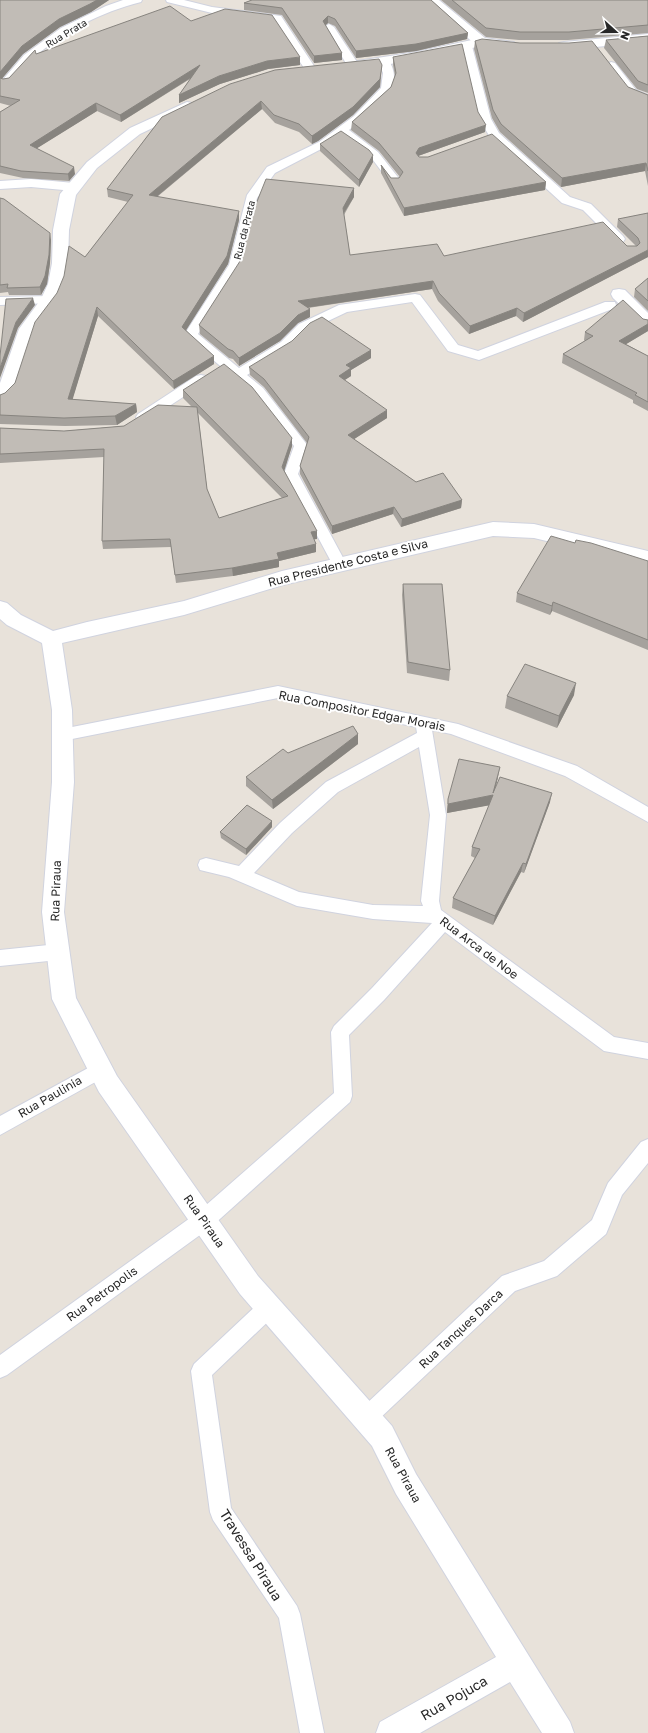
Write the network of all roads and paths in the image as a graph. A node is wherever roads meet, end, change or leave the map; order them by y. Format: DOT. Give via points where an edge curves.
graph roads {
  1 [pos="137,0"];
  2 [pos="171,0"];
  3 [pos="431,0"];
  4 [pos="329,27"];
  5 [pos="648,38"];
  6 [pos="474,44"];
  7 [pos="593,44"];
  8 [pos="525,46"];
  9 [pos="549,46"];
  10 [pos="384,61"];
  11 [pos="324,68"];
  12 [pos="5,82"];
  13 [pos="648,99"];
  14 [pos="197,101"];
  15 [pos="341,130"];
  16 [pos="494,135"];
  17 [pos="480,140"];
  18 [pos="395,181"];
  19 [pos="0,185"];
  20 [pos="74,186"];
  21 [pos="626,246"];
  22 [pos="49,300"];
  23 [pos="614,300"];
  24 [pos="0,301"];
  25 [pos="648,322"];
  26 [pos="226,363"];
  27 [pos="238,374"];
  28 [pos="0,396"];
  29 [pos="132,423"];
  30 [pos="648,558"];
  31 [pos="340,565"];
  32 [pos="0,609"];
  33 [pos="52,638"];
  34 [pos="425,728"];
  35 [pos="62,735"];
  36 [pos="648,815"];
  37 [pos="206,865"];
  38 [pos="241,875"];
  39 [pos="439,919"];
  40 [pos="58,952"];
  41 [pos="0,958"];
  42 [pos="648,1052"];
  43 [pos="101,1069"];
  44 [pos="0,1126"];
  45 [pos="648,1148"];
  46 [pos="204,1220"];
  47 [pos="268,1308"];
  48 [pos="0,1368"];
  49 [pos="371,1413"];
  50 [pos="516,1662"];
  51 [pos="312,1733"];
  52 [pos="391,1733"];
  53 [pos="559,1733"];
  1 -- 12 [label="lane, Rua Prata" via="104,11 66,30 29,56"];
  2 -- 11 [label="lane" via="212,10 277,18"];
  3 -- 6 [label="street"];
  4 -- 11 [label="lane"];
  5 -- 7 [label="street"];
  6 -- 8 [label="street"];
  6 -- 10 [label="street"];
  6 -- 16 [label="lane" via="484,119"];
  7 -- 9 [label="street"];
  7 -- 13 [label="lane" via="632,92"];
  10 -- 11 [label="street"];
  10 -- 15 [label="lane, Rua da Prata" via="388,73 386,89 358,118"];
  14 -- 20 [label="street" via="135,131 92,165"];
  15 -- 18 [label="lane" via="374,154"];
  15 -- 26 [label="lane, Rua da Prata" via="322,144 271,170 251,198 235,265 191,335"];
  16 -- 17 [label="lane"];
  16 -- 21 [label="lane" via="566,200 587,207"];
  19 -- 20 [label="lane" via="31,183"];
  20 -- 22 [label="street" via="68,194 61,230 60,263 56,284"];
  22 -- 24 [label="lane"];
  22 -- 28 [label="street" via="27,329 6,391"];
  23 -- 25 [label="street"];
  23 -- 27 [label="lane" via="479,356 453,348 415,298 344,308 304,327 286,345"];
  26 -- 27 [label="lane"];
  26 -- 29 [label="lane"];
  27 -- 31 [label="lane" via="258,391 301,446 291,474"];
  30 -- 31 [label="street, Rua Presidente Costa e Silva" via="534,532 493,530"];
  31 -- 33 [label="street, Rua Presidente Costa e Silva" via="282,578 184,608"];
  32 -- 33 [label="street" via="14,620"];
  33 -- 35 [label="street, Rua Piraua" via="62,710"];
  34 -- 35 [label="lane, Rua Compositor Edgar Morais" via="278,692"];
  34 -- 36 [label="lane, Rua Compositor Edgar Morais" via="452,728 571,771"];
  34 -- 38 [label="lane" via="332,787 286,828"];
  34 -- 39 [label="lane, Rua Arca de Noe" via="438,815 430,901"];
  35 -- 40 [label="street, Rua Piraua" via="63,782 53,912"];
  37 -- 38 [label="lane"];
  38 -- 39 [label="lane" via="297,899 373,912"];
  39 -- 42 [label="lane, Rua Arca de Noe" via="610,1045"];
  39 -- 46 [label="lane, Rua Petropolis" via="378,994 340,1032 342,1096"];
  40 -- 41 [label="lane"];
  40 -- 43 [label="street, Rua Piraua" via="64,999"];
  43 -- 44 [label="lane, Rua Paulinia"];
  43 -- 46 [label="street, Rua Piraua" via="108,1084"];
  45 -- 49 [label="lane, Rua Tanques Darca" via="615,1189 599,1227 550,1269 509,1283"];
  46 -- 47 [label="street, Rua Piraua"];
  46 -- 48 [label="lane, Rua Petropolis"];
  47 -- 50 [label="street, Rua Piraua" via="382,1436 406,1484"];
  47 -- 51 [label="lane, Travessa Piraua" via="201,1372 221,1512 289,1614"];
  50 -- 52 [label="street, Rua Pojuca"];
  50 -- 53 [label="street, Rua Piraua"];
}
